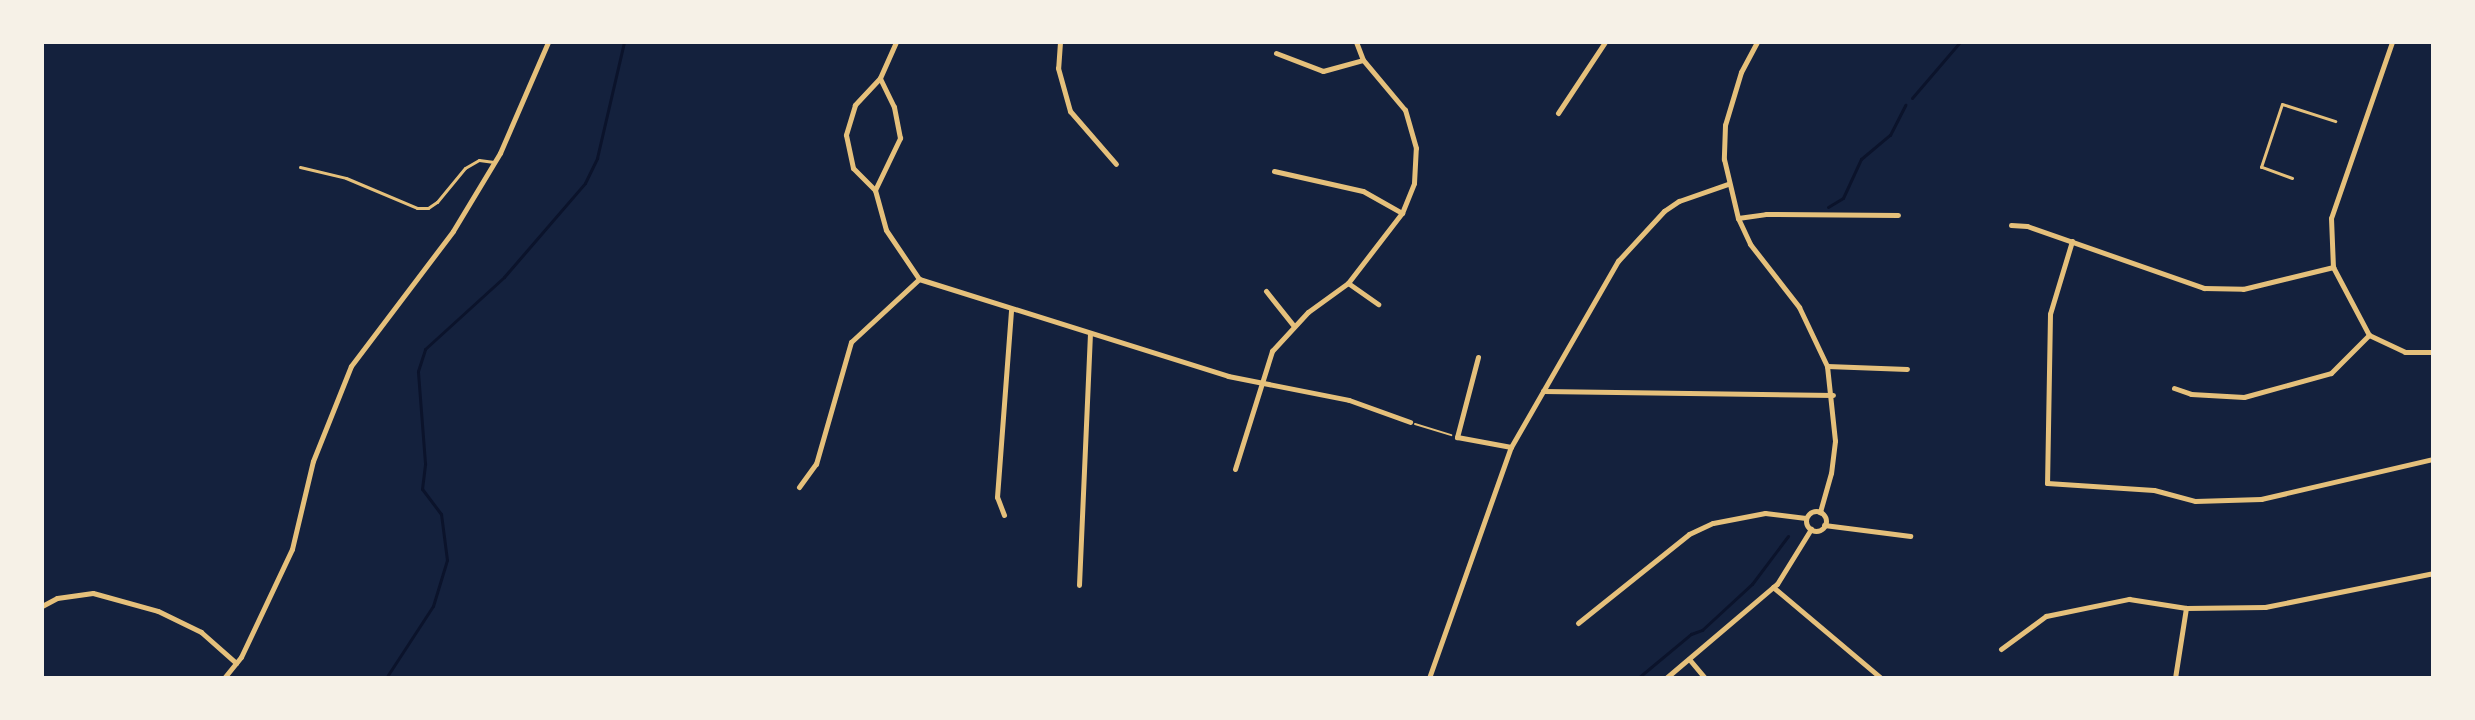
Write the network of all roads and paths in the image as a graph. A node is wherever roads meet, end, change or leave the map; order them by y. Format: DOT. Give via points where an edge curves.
graph roads {
  1 [pos="548,42"];
  2 [pos="896,42"];
  3 [pos="1060,42"];
  4 [pos="1356,42"];
  5 [pos="1605,42"];
  6 [pos="1757,42"];
  7 [pos="2392,42"];
  8 [pos="1276,53"];
  9 [pos="1363,60"];
  10 [pos="880,78"];
  11 [pos="1558,113"];
  12 [pos="2335,121"];
  13 [pos="494,162"];
  14 [pos="1116,164"];
  15 [pos="300,167"];
  16 [pos="1274,171"];
  17 [pos="2292,178"];
  18 [pos="1728,184"];
  19 [pos="875,190"];
  20 [pos="1402,213"];
  21 [pos="1898,215"];
  22 [pos="1738,218"];
  23 [pos="2011,225"];
  24 [pos="2072,241"];
  25 [pos="2333,267"];
  26 [pos="919,279"];
  27 [pos="1348,283"];
  28 [pos="1266,291"];
  29 [pos="1378,304"];
  30 [pos="1011,310"];
  31 [pos="1293,325"];
  32 [pos="1090,334"];
  33 [pos="2369,335"];
  34 [pos="2433,352"];
  35 [pos="1478,357"];
  36 [pos="1827,366"];
  37 [pos="1907,369"];
  38 [pos="1261,385"];
  39 [pos="2174,388"];
  40 [pos="1543,391"];
  41 [pos="1833,395"];
  42 [pos="1410,422"];
  43 [pos="1457,437"];
  44 [pos="1511,447"];
  45 [pos="2433,459"];
  46 [pos="1235,469"];
  47 [pos="799,487"];
  48 [pos="1820,512"];
  49 [pos="1004,515"];
  50 [pos="1806,518"];
  51 [pos="1824,525"];
  52 [pos="1811,529"];
  53 [pos="1910,536"];
  54 [pos="2433,573"];
  55 [pos="1079,585"];
  56 [pos="1773,587"];
  57 [pos="42,606"];
  58 [pos="2186,608"];
  59 [pos="1578,623"];
  60 [pos="2001,649"];
  61 [pos="1689,659"];
  62 [pos="236,663"];
  63 [pos="224,678"];
  64 [pos="1429,678"];
  65 [pos="1666,678"];
  66 [pos="1705,678"];
  67 [pos="1881,678"];
  68 [pos="2175,678"];
  1 -- 13 [label="street"];
  2 -- 10 [label="street"];
  3 -- 14 [label="street" via="1058,68 1070,111"];
  4 -- 9 [label="street"];
  5 -- 11 [label="street"];
  6 -- 18 [label="street" via="1741,72 1725,125"];
  7 -- 25 [label="street" via="2331,218"];
  8 -- 9 [label="street" via="1323,71"];
  9 -- 20 [label="street" via="1400,102 1414,135 1414,183"];
  10 -- 19 [label="street" via="894,107 900,138"];
  10 -- 19 [label="street" via="855,105 846,135 853,168"];
  12 -- 17 [label="lane" via="2282,104 2261,167"];
  13 -- 15 [label="lane" via="479,160 465,168 428,208"];
  13 -- 62 [label="street" via="453,231 351,366 313,461 292,549"];
  16 -- 20 [label="street" via="1363,191"];
  18 -- 22 [label="street"];
  18 -- 40 [label="street" via="1664,211 1618,261"];
  19 -- 26 [label="street" via="886,230"];
  20 -- 27 [label="street"];
  21 -- 22 [label="street"];
  22 -- 36 [label="street" via="1757,254 1799,307"];
  23 -- 24 [label="street"];
  24 -- 25 [label="street" via="2204,288 2243,289"];
  24 -- 45 [label="street" via="2050,314 2047,483 2154,490 2195,501 2261,499"];
  25 -- 33 [label="street"];
  26 -- 30 [label="street"];
  26 -- 47 [label="street" via="851,342 816,464"];
  27 -- 29 [label="street"];
  27 -- 31 [label="street"];
  28 -- 31 [label="street"];
  30 -- 32 [label="street"];
  30 -- 49 [label="street" via="997,497"];
  31 -- 38 [label="street" via="1272,351"];
  32 -- 38 [label="street"];
  32 -- 55 [label="street"];
  33 -- 34 [label="street" via="2405,352"];
  33 -- 39 [label="street" via="2331,373 2244,397"];
  35 -- 43 [label="street"];
  36 -- 37 [label="street"];
  36 -- 41 [label="street"];
  38 -- 42 [label="street" via="1349,400"];
  38 -- 46 [label="street"];
  40 -- 41 [label="street"];
  40 -- 44 [label="street"];
  41 -- 48 [label="street" via="1834,452"];
  42 -- 43 [label="path"];
  43 -- 44 [label="street"];
  44 -- 64 [label="street"];
  48 -- 50 [label="street"];
  48 -- 51 [label="street"];
  50 -- 52 [label="street"];
  50 -- 59 [label="street" via="1765,513 1713,523 1689,534"];
  51 -- 52 [label="street"];
  51 -- 53 [label="street"];
  52 -- 56 [label="street"];
  54 -- 58 [label="street" via="2265,607"];
  56 -- 61 [label="street"];
  56 -- 67 [label="street"];
  57 -- 62 [label="street" via="57,598 93,593 158,611 201,632"];
  58 -- 60 [label="street" via="2129,599 2046,616"];
  58 -- 68 [label="street"];
  61 -- 65 [label="street"];
  61 -- 66 [label="street"];
  62 -- 63 [label="street"];
}
